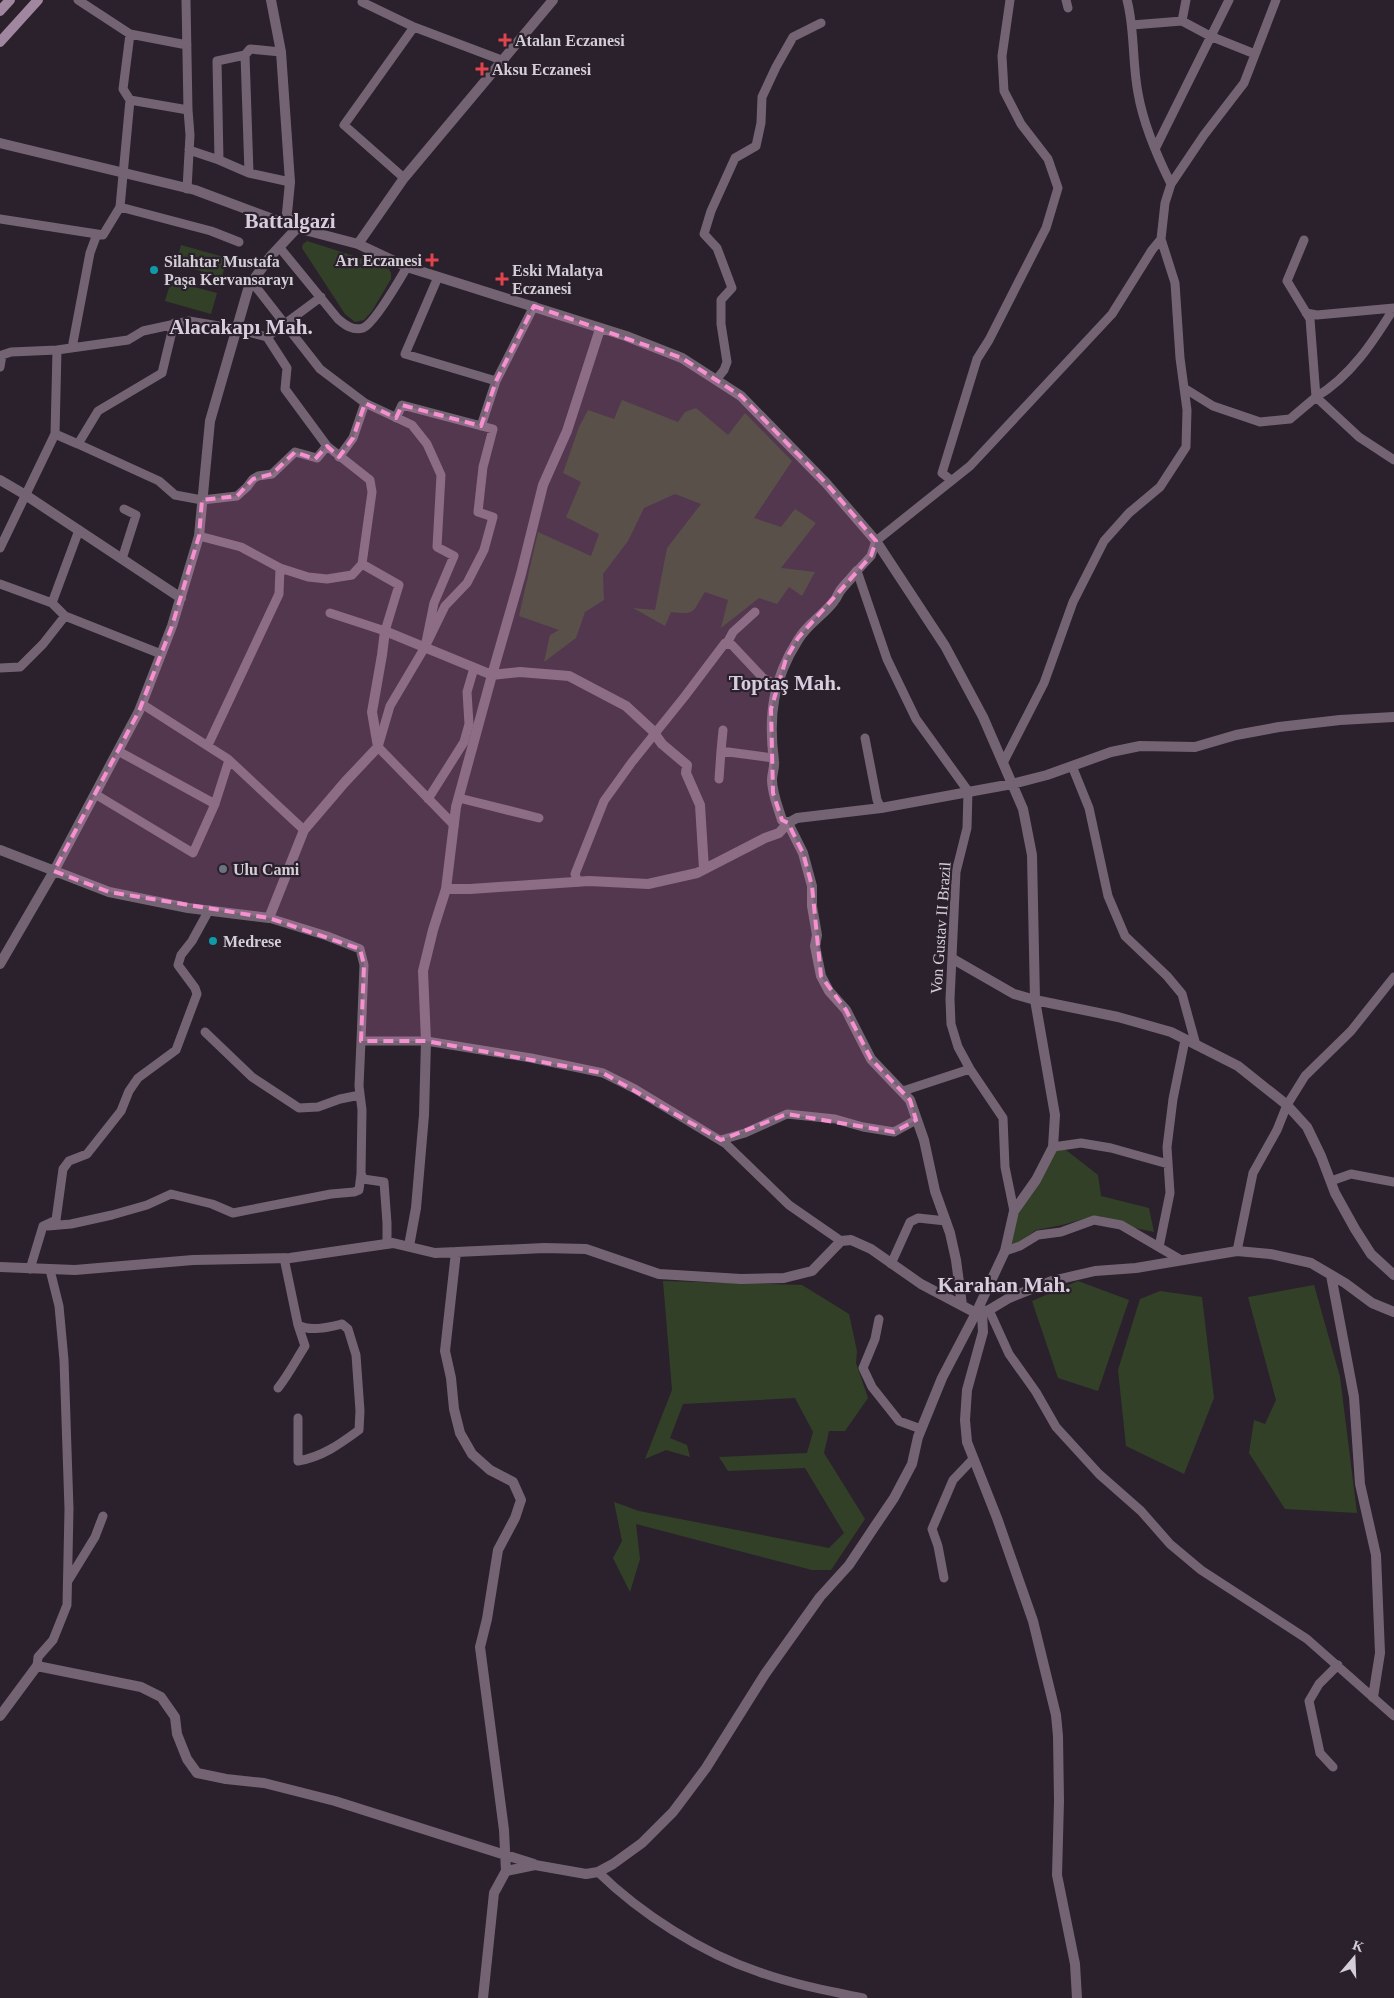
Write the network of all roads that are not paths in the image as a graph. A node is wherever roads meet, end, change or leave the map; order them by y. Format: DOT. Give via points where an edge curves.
graph roads {
  1 [pos="10,0"];
  2 [pos="38,0"];
  3 [pos="78,0"];
  4 [pos="186,0"];
  5 [pos="271,0"];
  6 [pos="554,0"];
  7 [pos="1010,0"];
  8 [pos="1127,0"];
  9 [pos="1186,0"];
  10 [pos="1229,0"];
  11 [pos="1276,0"];
  12 [pos="362,2"];
  13 [pos="0,11"];
  14 [pos="1182,21"];
  15 [pos="821,23"];
  16 [pos="1132,25"];
  17 [pos="414,27"];
  18 [pos="130,34"];
  19 [pos="1210,36"];
  20 [pos="0,42"];
  21 [pos="187,45"];
  22 [pos="281,52"];
  23 [pos="1255,54"];
  24 [pos="245,55"];
  25 [pos="504,61"];
  26 [pos="130,100"];
  27 [pos="188,110"];
  28 [pos="0,143"];
  29 [pos="1155,149"];
  30 [pos="189,150"];
  31 [pos="219,160"];
  32 [pos="122,172"];
  33 [pos="248,173"];
  34 [pos="404,178"];
  35 [pos="290,182"];
  36 [pos="1171,184"];
  37 [pos="187,188"];
  38 [pos="120,207"];
  39 [pos="0,219"];
  40 [pos="297,228"];
  41 [pos="97,234"];
  42 [pos="1162,239"];
  43 [pos="1304,240"];
  44 [pos="239,242"];
  45 [pos="358,244"];
  46 [pos="280,248"];
  47 [pos="407,267"];
  48 [pos="438,278"];
  49 [pos="252,282"];
  50 [pos="320,297"];
  51 [pos="534,306"];
  52 [pos="1394,308"];
  53 [pos="1306,313"];
  54 [pos="174,323"];
  55 [pos="284,324"];
  56 [pos="237,329"];
  57 [pos="600,329"];
  58 [pos="267,337"];
  59 [pos="72,348"];
  60 [pos="57,350"];
  61 [pos="1,355"];
  62 [pos="0,367"];
  63 [pos="716,380"];
  64 [pos="496,381"];
  65 [pos="1184,388"];
  66 [pos="1316,397"];
  67 [pos="365,403"];
  68 [pos="396,418"];
  69 [pos="481,426"];
  70 [pos="55,434"];
  71 [pos="78,444"];
  72 [pos="327,446"];
  73 [pos="340,457"];
  74 [pos="1394,460"];
  75 [pos="0,480"];
  76 [pos="951,480"];
  77 [pos="24,494"];
  78 [pos="202,500"];
  79 [pos="124,508"];
  80 [pos="80,530"];
  81 [pos="199,536"];
  82 [pos="876,541"];
  83 [pos="0,548"];
  84 [pos="122,559"];
  85 [pos="362,564"];
  86 [pos="280,568"];
  87 [pos="857,571"];
  88 [pos="0,584"];
  89 [pos="181,598"];
  90 [pos="52,604"];
  91 [pos="755,612"];
  92 [pos="330,613"];
  93 [pos="65,616"];
  94 [pos="385,631"];
  95 [pos="728,643"];
  96 [pos="425,647"];
  97 [pos="161,654"];
  98 [pos="0,668"];
  99 [pos="474,668"];
  100 [pos="492,675"];
  101 [pos="778,686"];
  102 [pos="142,704"];
  103 [pos="1394,717"];
  104 [pos="723,730"];
  105 [pos="655,734"];
  106 [pos="865,738"];
  107 [pos="208,745"];
  108 [pos="378,747"];
  109 [pos="118,751"];
  110 [pos="721,751"];
  111 [pos="773,758"];
  112 [pos="229,760"];
  113 [pos="1003,763"];
  114 [pos="1072,766"];
  115 [pos="719,779"];
  116 [pos="1012,784"];
  117 [pos="968,791"];
  118 [pos="95,794"];
  119 [pos="428,798"];
  120 [pos="459,798"];
  121 [pos="214,804"];
  122 [pos="881,808"];
  123 [pos="539,818"];
  124 [pos="788,823"];
  125 [pos="454,825"];
  126 [pos="304,830"];
  127 [pos="0,850"];
  128 [pos="704,869"];
  129 [pos="54,871"];
  130 [pos="578,882"];
  131 [pos="446,889"];
  132 [pos="209,910"];
  133 [pos="269,918"];
  134 [pos="953,959"];
  135 [pos="0,964"];
  136 [pos="1394,977"];
  137 [pos="1036,1000"];
  138 [pos="205,1032"];
  139 [pos="1185,1040"];
  140 [pos="361,1041"];
  141 [pos="426,1041"];
  142 [pos="1196,1046"];
  143 [pos="970,1069"];
  144 [pos="903,1091"];
  145 [pos="360,1095"];
  146 [pos="1287,1105"];
  147 [pos="916,1120"];
  148 [pos="721,1140"];
  149 [pos="1053,1147"];
  150 [pos="1168,1164"];
  151 [pos="361,1173"];
  152 [pos="1331,1181"];
  153 [pos="1394,1182"];
  154 [pos="1014,1211"];
  155 [pos="946,1221"];
  156 [pos="43,1226"];
  157 [pos="841,1241"];
  158 [pos="386,1244"];
  159 [pos="409,1246"];
  160 [pos="1159,1247"];
  161 [pos="1005,1251"];
  162 [pos="1237,1251"];
  163 [pos="456,1252"];
  164 [pos="284,1258"];
  165 [pos="1181,1260"];
  166 [pos="891,1264"];
  167 [pos="0,1267"];
  168 [pos="30,1269"];
  169 [pos="50,1270"];
  170 [pos="1331,1275"];
  171 [pos="1394,1275"];
  172 [pos="962,1305"];
  173 [pos="983,1311"];
  174 [pos="1394,1312"];
  175 [pos="878,1319"];
  176 [pos="298,1325"];
  177 [pos="278,1388"];
  178 [pos="298,1418"];
  179 [pos="921,1429"];
  180 [pos="973,1459"];
  181 [pos="104,1516"];
  182 [pos="944,1578"];
  183 [pos="68,1581"];
  184 [pos="1338,1665"];
  185 [pos="37,1666"];
  186 [pos="1373,1697"];
  187 [pos="0,1716"];
  188 [pos="1394,1716"];
  189 [pos="1333,1767"];
  190 [pos="504,1856"];
  191 [pos="535,1865"];
  192 [pos="506,1871"];
  193 [pos="598,1872"];
  194 [pos="483,1998"];
  195 [pos="863,1998"];
  196 [pos="1077,1998"];
  1 -- 13 [label="main road"];
  2 -- 20 [label="main road"];
  3 -- 18 [label="street"];
  4 -- 21 [label="street"];
  5 -- 22 [label="street"];
  6 -- 25 [label="street"];
  7 -- 76 [label="street" via="1002,56 1004,91 1021,124 1048,159 1058,188 1046,228 977,359 942,473"];
  8 -- 16 [label="street"];
  9 -- 14 [label="street"];
  10 -- 19 [label="street"];
  11 -- 23 [label="street"];
  12 -- 17 [label="street"];
  14 -- 16 [label="street"];
  14 -- 19 [label="street"];
  15 -- 63 [label="street" via="793,38 776,68 762,97 756,146 735,158 704,234 717,248 732,288 722,300 727,362"];
  16 -- 29 [label="street" via="1138,93"];
  17 -- 25 [label="street"];
  17 -- 34 [label="street" via="344,125"];
  18 -- 21 [label="street"];
  18 -- 26 [label="street" via="123,89"];
  19 -- 23 [label="street"];
  19 -- 29 [label="street"];
  21 -- 27 [label="street"];
  22 -- 24 [label="street" via="250,49"];
  22 -- 35 [label="street"];
  23 -- 36 [label="street" via="1244,82"];
  24 -- 31 [label="street" via="217,61"];
  24 -- 33 [label="street"];
  25 -- 34 [label="street"];
  26 -- 27 [label="street"];
  26 -- 32 [label="street"];
  27 -- 30 [label="street"];
  28 -- 32 [label="street"];
  29 -- 36 [label="street"];
  30 -- 31 [label="street"];
  30 -- 37 [label="street"];
  31 -- 33 [label="street"];
  32 -- 37 [label="street"];
  32 -- 38 [label="street"];
  33 -- 35 [label="street"];
  34 -- 45 [label="street"];
  35 -- 40 [label="street" via="287,214"];
  36 -- 42 [label="street"];
  37 -- 40 [label="street"];
  38 -- 41 [label="street" via="103,234"];
  38 -- 44 [label="street" via="211,231"];
  39 -- 41 [label="street"];
  40 -- 45 [label="street"];
  40 -- 46 [label="street"];
  41 -- 59 [label="street" via="88,262"];
  42 -- 65 [label="street" via="1175,284"];
  42 -- 76 [label="street" via="1112,314 970,466"];
  43 -- 53 [label="street" via="1287,281"];
  45 -- 47 [label="street"];
  46 -- 49 [label="street"];
  46 -- 50 [label="street"];
  47 -- 48 [label="street"];
  47 -- 50 [label="street" via="373,320 362,328 346,325"];
  48 -- 51 [label="street"];
  48 -- 64 [label="street" via="405,354"];
  49 -- 55 [label="street"];
  49 -- 56 [label="street"];
  50 -- 55 [label="street"];
  51 -- 57 [label="street"];
  51 -- 64 [label="street"];
  52 -- 53 [label="street" via="1317,315"];
  52 -- 66 [label="street" via="1352,367 1334,386"];
  53 -- 66 [label="street" via="1310,319"];
  54 -- 56 [label="street" via="189,321"];
  54 -- 59 [label="street" via="143,331 128,340"];
  54 -- 71 [label="street" via="162,373 98,411"];
  55 -- 58 [label="street"];
  55 -- 67 [label="street" via="320,369"];
  56 -- 58 [label="street"];
  56 -- 78 [label="street" via="210,421"];
  57 -- 63 [label="street" via="682,358"];
  57 -- 100 [label="street" via="568,431 543,485"];
  58 -- 72 [label="street" via="287,368 285,389"];
  59 -- 60 [label="street"];
  60 -- 61 [label="street"];
  60 -- 70 [label="street"];
  61 -- 62 [label="street"];
  63 -- 82 [label="street" via="741,396 785,439"];
  64 -- 69 [label="street"];
  65 -- 66 [label="street" via="1213,406 1260,422 1290,419"];
  65 -- 113 [label="street" via="1186,446 1160,487 1129,513 1104,541 1073,602 1044,683"];
  66 -- 74 [label="street" via="1359,436"];
  67 -- 68 [label="street"];
  67 -- 73 [label="street" via="353,438"];
  68 -- 69 [label="street" via="402,404"];
  68 -- 96 [label="street" via="412,425 427,444 441,475 437,547 454,556 434,603"];
  69 -- 96 [label="street" via="493,429 483,467 478,512 493,517 484,550 468,583 445,606"];
  70 -- 71 [label="street"];
  70 -- 77 [label="street"];
  71 -- 78 [label="street" via="159,481 175,495"];
  72 -- 73 [label="street"];
  72 -- 78 [label="street" via="317,458 295,452 272,474 253,479 237,496"];
  73 -- 85 [label="street" via="370,480 372,492"];
  75 -- 77 [label="street"];
  76 -- 82 [label="street"];
  77 -- 80 [label="street"];
  77 -- 83 [label="street"];
  78 -- 81 [label="street"];
  79 -- 84 [label="street" via="136,515"];
  80 -- 84 [label="street"];
  80 -- 90 [label="street"];
  81 -- 86 [label="street" via="241,547"];
  81 -- 89 [label="street"];
  82 -- 87 [label="street" via="871,556"];
  82 -- 113 [label="street" via="945,646 983,717"];
  84 -- 89 [label="street"];
  85 -- 86 [label="street" via="352,575 326,579"];
  85 -- 94 [label="street" via="398,585"];
  86 -- 107 [label="street" via="280,594"];
  87 -- 101 [label="street" via="834,602 798,638 786,659"];
  87 -- 117 [label="street" via="887,659 916,719"];
  88 -- 90 [label="street"];
  89 -- 97 [label="street"];
  90 -- 93 [label="street"];
  91 -- 95 [label="street" via="733,632"];
  92 -- 94 [label="street"];
  93 -- 97 [label="street"];
  93 -- 98 [label="street" via="20,667"];
  94 -- 96 [label="street"];
  94 -- 108 [label="street" via="372,712"];
  95 -- 101 [label="street" via="763,678"];
  95 -- 105 [label="street"];
  96 -- 99 [label="street"];
  96 -- 108 [label="street" via="390,706"];
  97 -- 102 [label="street"];
  99 -- 100 [label="street"];
  99 -- 119 [label="street" via="466,692 469,724 464,742"];
  100 -- 105 [label="street" via="520,672 570,676 626,706"];
  100 -- 120 [label="street"];
  101 -- 111 [label="street" via="771,709"];
  102 -- 107 [label="street"];
  102 -- 109 [label="street"];
  103 -- 114 [label="street" via="1279,727 1195,747 1140,746"];
  104 -- 110 [label="street"];
  105 -- 128 [label="street" via="686,765 686,773 700,805"];
  105 -- 130 [label="street" via="604,801 575,874"];
  106 -- 122 [label="street"];
  107 -- 112 [label="street"];
  108 -- 119 [label="street"];
  108 -- 126 [label="street"];
  109 -- 118 [label="street"];
  109 -- 121 [label="street"];
  110 -- 111 [label="street"];
  110 -- 115 [label="street"];
  111 -- 124 [label="street" via="773,793 782,820"];
  112 -- 121 [label="street"];
  112 -- 126 [label="street"];
  113 -- 116 [label="street"];
  114 -- 116 [label="street"];
  114 -- 142 [label="street" via="1089,808 1108,896 1125,936 1182,994"];
  116 -- 117 [label="street"];
  116 -- 137 [label="street" via="1023,809 1032,855"];
  117 -- 122 [label="street"];
  117 -- 134 [label="street, Von Gustav II Brazil" via="968,828 956,872"];
  118 -- 121 [label="street" via="193,853"];
  118 -- 129 [label="street"];
  119 -- 125 [label="street"];
  120 -- 123 [label="street"];
  120 -- 125 [label="street"];
  122 -- 124 [label="street" via="797,818"];
  124 -- 128 [label="street" via="779,833"];
  124 -- 144 [label="street" via="803,852 812,886 817,935 815,946 821,976 846,1010 871,1059"];
  125 -- 131 [label="street"];
  126 -- 133 [label="street"];
  127 -- 129 [label="street"];
  128 -- 130 [label="street" via="648,884"];
  129 -- 132 [label="street" via="109,892"];
  129 -- 135 [label="street"];
  130 -- 131 [label="street"];
  131 -- 141 [label="street" via="423,971"];
  132 -- 133 [label="street"];
  132 -- 156 [label="street" via="181,954 178,965 197,994 176,1050 138,1078 121,1111 87,1154 69,1161 62,1169 56,1220"];
  133 -- 140 [label="street" via="360,950 364,965"];
  134 -- 137 [label="street" via="1014,994"];
  134 -- 143 [label="street, Von Gustav II Brazil" via="951,1024"];
  136 -- 146 [label="street" via="1351,1031 1305,1076"];
  137 -- 139 [label="street" via="1118,1017 1171,1032"];
  137 -- 149 [label="street" via="1055,1115"];
  138 -- 145 [label="street" via="252,1077 299,1108 318,1108"];
  139 -- 142 [label="street"];
  139 -- 150 [label="street" via="1173,1099"];
  140 -- 141 [label="street"];
  140 -- 145 [label="street"];
  141 -- 148 [label="street" via="603,1073 636,1088"];
  141 -- 159 [label="street" via="424,1116 416,1208"];
  142 -- 146 [label="street" via="1238,1066"];
  143 -- 144 [label="street"];
  143 -- 154 [label="street, Von Gustav II Brazil" via="1003,1118 1005,1167"];
  144 -- 147 [label="street" via="910,1100"];
  145 -- 151 [label="street"];
  146 -- 152 [label="street" via="1307,1127"];
  146 -- 162 [label="street" via="1253,1173"];
  147 -- 148 [label="street" via="894,1132 835,1119 787,1114"];
  147 -- 155 [label="street"];
  148 -- 157 [label="street" via="788,1205"];
  149 -- 150 [label="street" via="1081,1143"];
  149 -- 154 [label="street" via="1036,1180"];
  150 -- 160 [label="street" via="1170,1193"];
  151 -- 156 [label="street" via="359,1190 354,1192 252,1210 233,1213 171,1194 112,1215"];
  151 -- 158 [label="street" via="363,1179 384,1182"];
  152 -- 153 [label="street" via="1351,1174"];
  152 -- 171 [label="street" via="1371,1254"];
  154 -- 161 [label="street"];
  155 -- 166 [label="street" via="918,1218 910,1222"];
  155 -- 172 [label="street" via="956,1260"];
  156 -- 168 [label="street"];
  157 -- 163 [label="street" via="812,1271 784,1278 659,1274 586,1249"];
  157 -- 166 [label="street" via="852,1240"];
  158 -- 159 [label="street"];
  158 -- 164 [label="street"];
  159 -- 163 [label="street" via="436,1253"];
  160 -- 161 [label="street" via="1121,1225 1094,1220 1061,1232 1038,1235"];
  160 -- 165 [label="street"];
  161 -- 173 [label="street"];
  162 -- 165 [label="street"];
  162 -- 170 [label="street" via="1311,1263"];
  163 -- 190 [label="street" via="445,1351 460,1433 472,1454 490,1470 513,1482 520,1500 515,1518 498,1550 480,1647 504,1830"];
  164 -- 169 [label="street" via="192,1260"];
  164 -- 176 [label="street"];
  165 -- 173 [label="street" via="1095,1271 1052,1281"];
  166 -- 172 [label="street"];
  167 -- 168 [label="street"];
  168 -- 169 [label="street"];
  169 -- 183 [label="street" via="59,1306 64,1360"];
  170 -- 174 [label="street" via="1372,1303"];
  170 -- 186 [label="street" via="1354,1397 1360,1484 1376,1555 1380,1653"];
  172 -- 173 [label="street"];
  173 -- 179 [label="street" via="942,1378"];
  173 -- 180 [label="street" via="983,1332 966,1405 968,1442"];
  173 -- 184 [label="street" via="1056,1427 1170,1544 1201,1570 1307,1639"];
  175 -- 179 [label="street" via="875,1339 863,1368 872,1386 899,1421"];
  176 -- 177 [label="street" via="305,1346"];
  176 -- 178 [label="street" via="318,1328 342,1324 348,1329 356,1355 359,1430 331,1450 309,1460 298,1461"];
  179 -- 193 [label="street" via="912,1464 894,1498 849,1565 820,1597 765,1674 706,1768 673,1812 642,1843"];
  180 -- 182 [label="street" via="953,1480 932,1529"];
  180 -- 196 [label="street" via="1033,1621 1056,1715 1059,1793 1057,1875 1075,1964"];
  181 -- 183 [label="street"];
  183 -- 185 [label="street" via="67,1605 53,1640 38,1658"];
  184 -- 186 [label="street"];
  184 -- 189 [label="street" via="1319,1684 1309,1701 1320,1753"];
  185 -- 187 [label="street"];
  185 -- 190 [label="street" via="141,1687 161,1697 175,1717 177,1734 187,1759 197,1773 264,1783 335,1801"];
  186 -- 188 [label="street"];
  190 -- 191 [label="street"];
  190 -- 192 [label="street"];
  191 -- 192 [label="street"];
  191 -- 193 [label="street" via="586,1874"];
  192 -- 194 [label="street" via="494,1893"];
  193 -- 195 [label="street" via="617,1891 714,1954 784,1980"];
}
